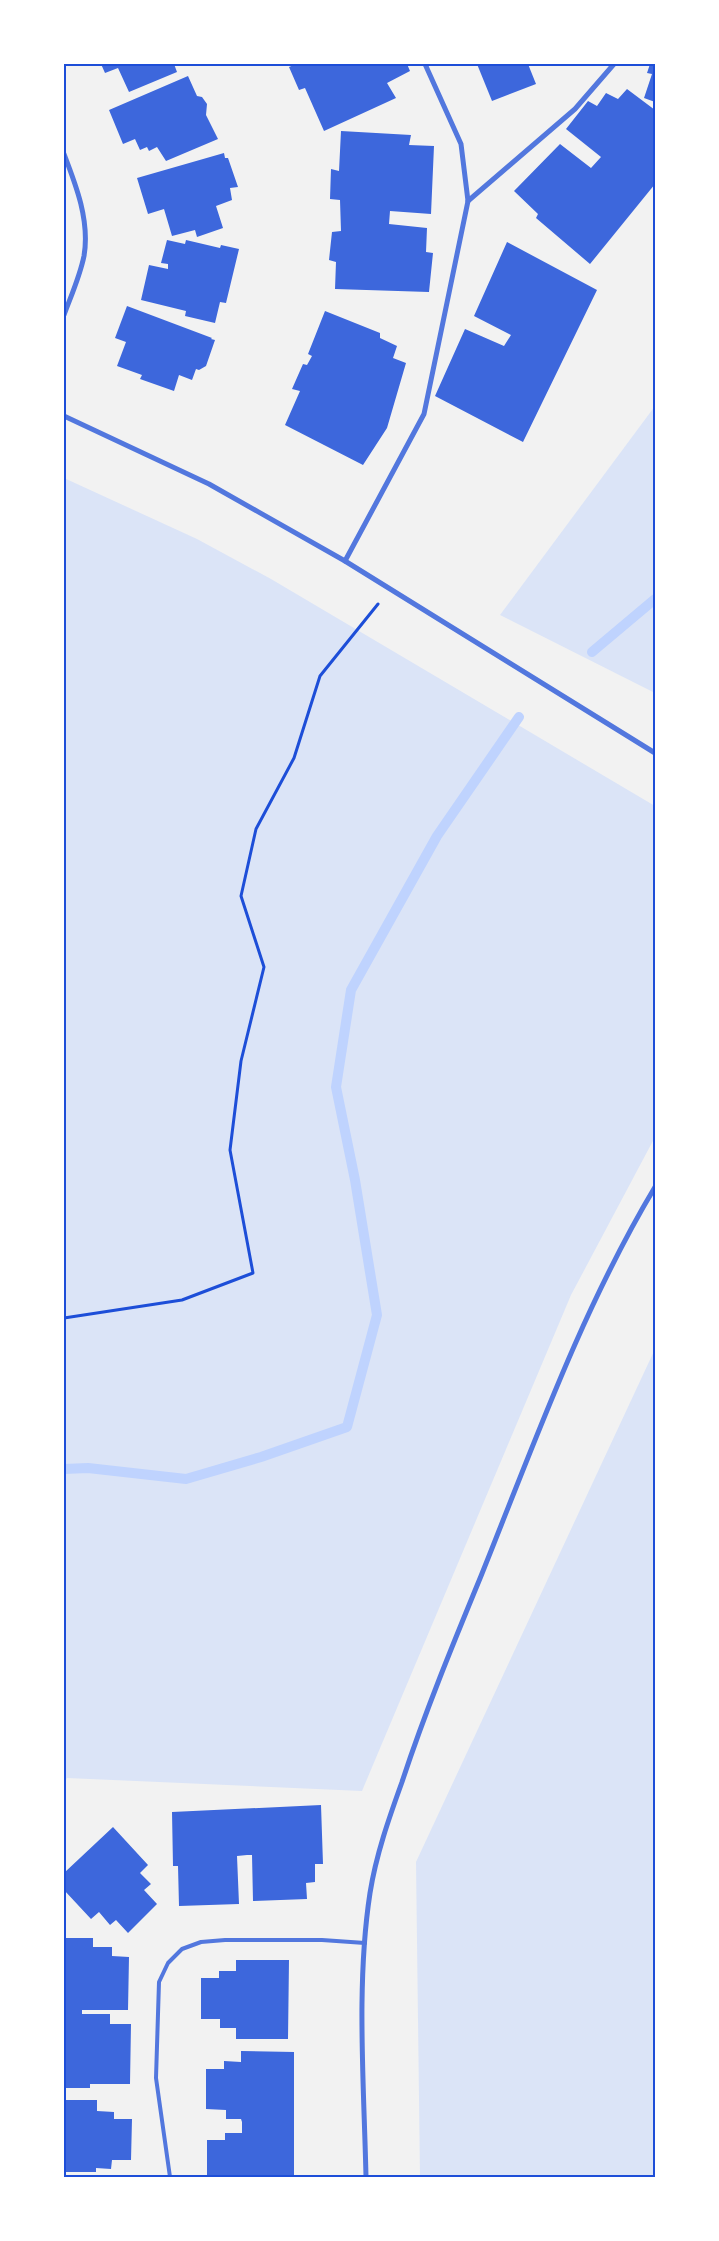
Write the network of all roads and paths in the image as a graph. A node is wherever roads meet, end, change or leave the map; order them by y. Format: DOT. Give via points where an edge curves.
graph roads {
  1 [pos="425,64"];
  2 [pos="614,64"];
  3 [pos="64,154"];
  4 [pos="468,201"];
  5 [pos="64,315"];
  6 [pos="64,416"];
  7 [pos="345,561"];
  8 [pos="389,590"];
  9 [pos="655,752"];
  10 [pos="655,1187"];
  11 [pos="64,1318"];
  12 [pos="365,1943"];
  13 [pos="170,2177"];
  14 [pos="366,2177"];
  1 -- 4 [label="street" via="461,144"];
  2 -- 4 [label="street" via="575,109"];
  3 -- 5 [label="street" via="85,225 84,254"];
  4 -- 7 [label="street" via="424,414"];
  6 -- 7 [label="street" via="209,484"];
  7 -- 8 [label="street"];
  8 -- 9 [label="street"];
  8 -- 11 [label="path" via="320,676 294,758 256,829 241,896 264,967 241,1061 230,1150 253,1273 182,1300"];
  10 -- 12 [label="street" via="579,1334 419,1730 383,1838 370,1892"];
  12 -- 13 [label="lane" via="322,1940 201,1942 182,1949 168,1963 159,1982 156,2078"];
  12 -- 14 [label="street"];
}
